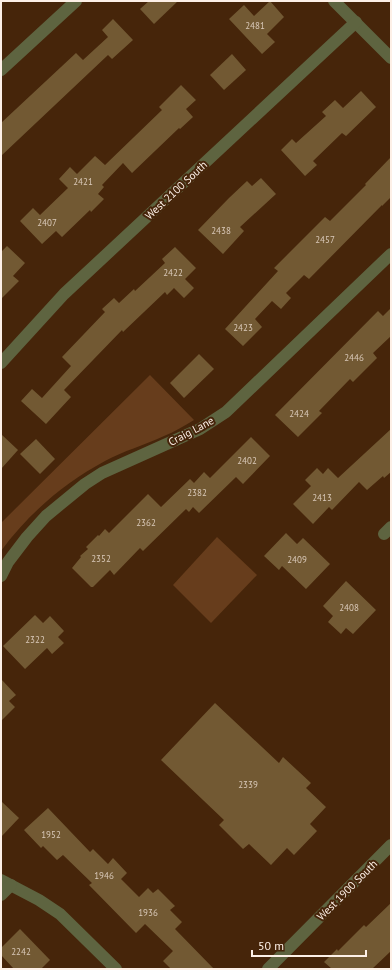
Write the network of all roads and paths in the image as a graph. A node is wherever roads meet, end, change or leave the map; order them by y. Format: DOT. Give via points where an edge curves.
graph roads {
  1 [pos="76,1"];
  2 [pos="334,1"];
  3 [pos="356,22"];
  4 [pos="391,58"];
  5 [pos="1,70"];
  6 [pos="391,254"];
  7 [pos="1,363"];
  8 [pos="1,576"];
  9 [pos="391,845"];
  10 [pos="6,883"];
  11 [pos="1,895"];
  12 [pos="116,969"];
  13 [pos="268,969"];
  1 -- 5 [label="street"];
  2 -- 3 [label="street"];
  3 -- 4 [label="street"];
  3 -- 7 [label="street, West 2100 South" via="64,294"];
  6 -- 8 [label="street, Craig Lane" via="226,412 200,430 102,473 46,516 8,562"];
  9 -- 13 [label="street, West 1900 South"];
  10 -- 11 [label="street"];
  10 -- 12 [label="street" via="60,914"];
}
